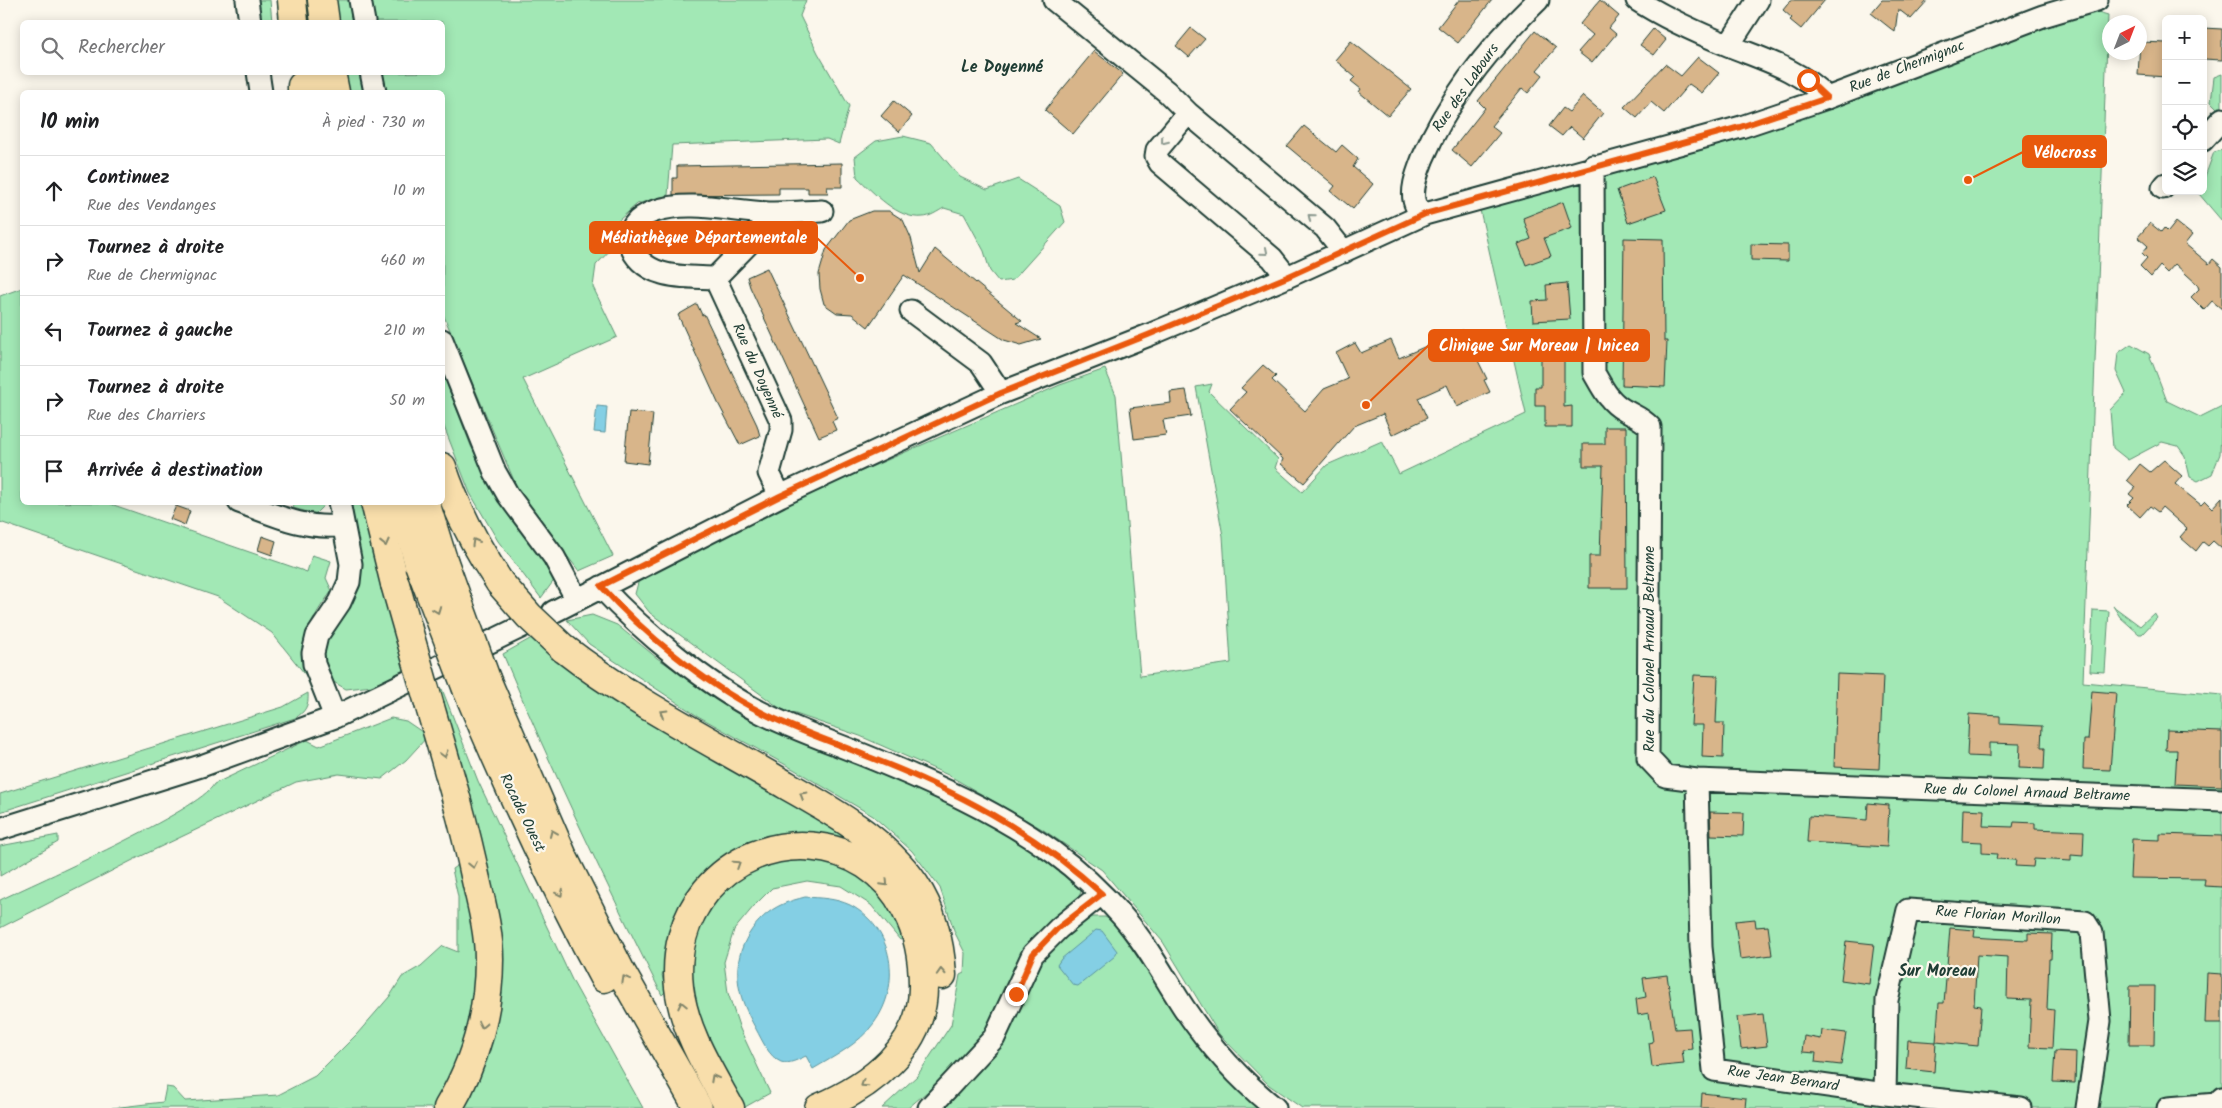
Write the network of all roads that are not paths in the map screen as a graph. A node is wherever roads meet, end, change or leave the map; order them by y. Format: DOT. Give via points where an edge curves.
graph roads {
  1 [pos="247,0"];
  2 [pos="292,0"];
  3 [pos="310,0"];
  4 [pos="322,0"];
  5 [pos="360,0"];
  6 [pos="1054,0"];
  7 [pos="1538,0"];
  8 [pos="1637,0"];
  9 [pos="1758,0"];
  10 [pos="2097,0"];
  11 [pos="250,20"];
  12 [pos="294,20"];
  13 [pos="312,20"];
  14 [pos="325,20"];
  15 [pos="364,20"];
  16 [pos="1729,45"];
  17 [pos="258,75"];
  18 [pos="332,75"];
  19 [pos="371,75"];
  20 [pos="261,90"];
  21 [pos="335,90"];
  22 [pos="374,90"];
  23 [pos="1827,98"];
  24 [pos="1188,113"];
  25 [pos="2222,118"];
  26 [pos="2207,135"];
  27 [pos="1593,166"];
  28 [pos="822,211"];
  29 [pos="768,213"];
  30 [pos="1425,214"];
  31 [pos="1344,252"];
  32 [pos="1287,277"];
  33 [pos="715,278"];
  34 [pos="911,311"];
  35 [pos="445,347"];
  36 [pos="1001,393"];
  37 [pos="445,476"];
  38 [pos="780,496"];
  39 [pos="247,505"];
  40 [pos="340,505"];
  41 [pos="376,505"];
  42 [pos="403,505"];
  43 [pos="425,505"];
  44 [pos="343,525"];
  45 [pos="431,562"];
  46 [pos="601,586"];
  47 [pos="577,600"];
  48 [pos="553,612"];
  49 [pos="523,626"];
  50 [pos="335,717"];
  51 [pos="1697,780"];
  52 [pos="2222,800"];
  53 [pos="0,829"];
  54 [pos="1102,894"];
  55 [pos="674,1093"];
  56 [pos="1885,1094"];
  57 [pos="2222,1098"];
  58 [pos="448,1108"];
  59 [pos="698,1108"];
  60 [pos="730,1108"];
  61 [pos="819,1108"];
  62 [pos="856,1108"];
  63 [pos="929,1108"];
  64 [pos="1275,1108"];
  65 [pos="2022,1108"];
  66 [pos="2087,1108"];
  67 [pos="2168,1108"];
  1 -- 11 [label="street"];
  2 -- 12 [label="main road"];
  3 -- 13 [label="main road"];
  4 -- 14 [label="main road"];
  5 -- 15 [label="street"];
  6 -- 24 [label="street" via="1167,92"];
  7 -- 30 [label="street, Rue des Labours" via="1501,38 1445,113 1414,183 1416,206"];
  8 -- 16 [label="street" via="1684,26"];
  9 -- 16 [label="street"];
  10 -- 23 [label="street, Rue de Chermignac" via="2043,16"];
  16 -- 23 [label="street" via="1794,72"];
  17 -- 20 [label="street"];
  18 -- 21 [label="main road"];
  19 -- 22 [label="street"];
  23 -- 27 [label="street, Rue de Chermignac" via="1740,127"];
  31 -- 24 [label="street, one-way" via="1325,228"];
  24 -- 32 [label="street, one-way" via="1158,150 1156,156 1160,163 1272,258"];
  25 -- 26 [label="street"];
  27 -- 30 [label="street, Rue de Chermignac"];
  27 -- 51 [label="street, Rue du Colonel Arnaud Beltrame" via="1594,373 1608,396 1623,410 1640,416 1650,426 1648,758 1665,776"];
  28 -- 29 [label="street"];
  29 -- 33 [label="street" via="759,233"];
  29 -- 33 [label="street" via="671,208 655,211 633,226 630,244 640,261 649,268 671,275"];
  30 -- 31 [label="street, Rue de Chermignac"];
  31 -- 32 [label="street, Rue de Chermignac"];
  32 -- 36 [label="street, Rue de Chermignac"];
  33 -- 38 [label="street, Rue du Doyenné" via="781,420 769,473"];
  34 -- 36 [label="street" via="981,363"];
  35 -- 47 [label="street" via="495,472 508,496 554,557"];
  36 -- 38 [label="street, Rue de Chermignac"];
  62 -- 37 [label="main road, one-way, bridge" via="888,1089 910,1067 928,1042 937,1020 942,986 940,952 928,910 915,886 883,849 845,820 618,686 563,648 500,584 453,499"];
  38 -- 46 [label="street, Rue de Chermignac"];
  39 -- 44 [label="street" via="302,523 329,527"];
  40 -- 44 [label="street"];
  41 -- 58 [label="main road, one-way, bridge" via="462,817 484,916 489,958 481,1032 468,1070"];
  42 -- 45 [label="main road, Rocade Ouest"];
  43 -- 45 [label="main road, Rocade Ouest"];
  44 -- 50 [label="street" via="351,564 349,582 318,636 313,653 314,664"];
  45 -- 55 [label="main road, Rocade Ouest, bridge" via="477,684 621,972"];
  46 -- 47 [label="street, Rue de Chermignac"];
  46 -- 54 [label="street" via="655,638 730,694 797,729 972,802 1053,852"];
  47 -- 48 [label="street, Rue de Chermignac"];
  49 -- 50 [label="street"];
  50 -- 53 [label="street" via="204,765"];
  51 -- 52 [label="street, Rue du Colonel Arnaud Beltrame"];
  51 -- 56 [label="street, Rue Jean Bernard" via="1701,947 1714,1070"];
  54 -- 63 [label="street" via="1058,928 1033,954 994,1038"];
  54 -- 64 [label="street" via="1147,949 1216,1050"];
  55 -- 59 [label="main road, Rocade Ouest"];
  56 -- 65 [label="street, Rue Jean Bernard"];
  56 -- 66 [label="street, Rue Florian Morillon" via="1887,1000 1908,910 2085,922 2092,933 2100,1021"];
  57 -- 67 [label="street" via="2217,1104"];
  60 -- 61 [label="main road, one-way" via="699,1050 684,1011 678,967 685,929 699,900 728,870 766,850 788,846 828,849 866,865 906,908 917,934 923,962 923,992 918,1018 896,1056 863,1085"];
}
